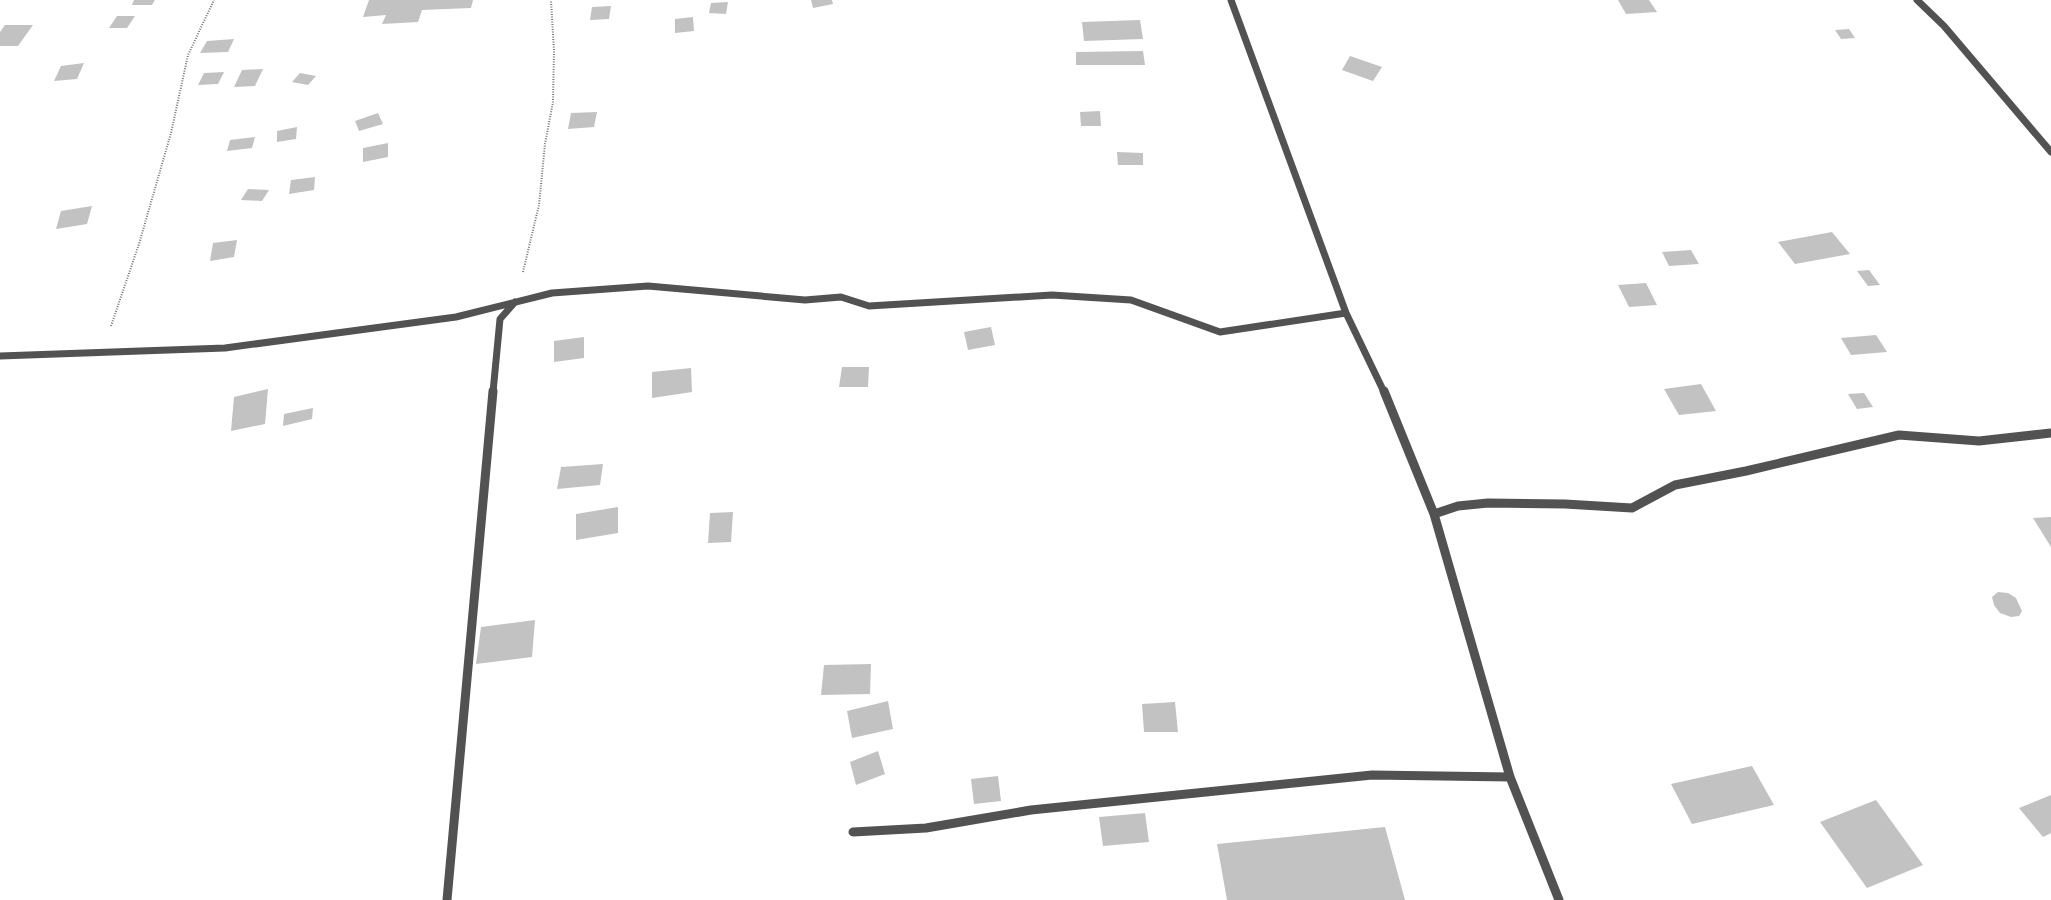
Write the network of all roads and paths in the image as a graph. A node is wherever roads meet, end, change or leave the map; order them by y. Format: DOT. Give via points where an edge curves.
graph roads {
  1 [pos="214,0"];
  2 [pos="551,0"];
  3 [pos="1231,0"];
  4 [pos="1917,0"];
  5 [pos="2051,152"];
  6 [pos="516,302"];
  7 [pos="1346,313"];
  8 [pos="102,352"];
  9 [pos="0,356"];
  10 [pos="2051,433"];
  11 [pos="1434,514"];
  12 [pos="1510,778"];
  13 [pos="853,832"];
  14 [pos="446,900"];
  15 [pos="1559,900"];
  1 -- 8 [label="path" via="188,55 171,133 139,244"];
  2 -- 6 [label="path" via="553,102 545,144 539,205"];
  3 -- 7 [label="street"];
  4 -- 5 [label="street" via="1944,26"];
  6 -- 7 [label="street" via="552,293 648,286 805,300 841,297 869,306 1052,295 1131,300 1220,332"];
  6 -- 8 [label="street" via="456,316 225,348"];
  6 -- 14 [label="street" via="500,319"];
  7 -- 11 [label="street" via="1386,396"];
  8 -- 9 [label="street"];
  10 -- 11 [label="street" via="1979,442 1899,435 1676,485 1632,508 1488,503 1458,506"];
  11 -- 12 [label="street"];
  12 -- 13 [label="street" via="1372,775 1031,810 926,828"];
  12 -- 15 [label="street"];
}
